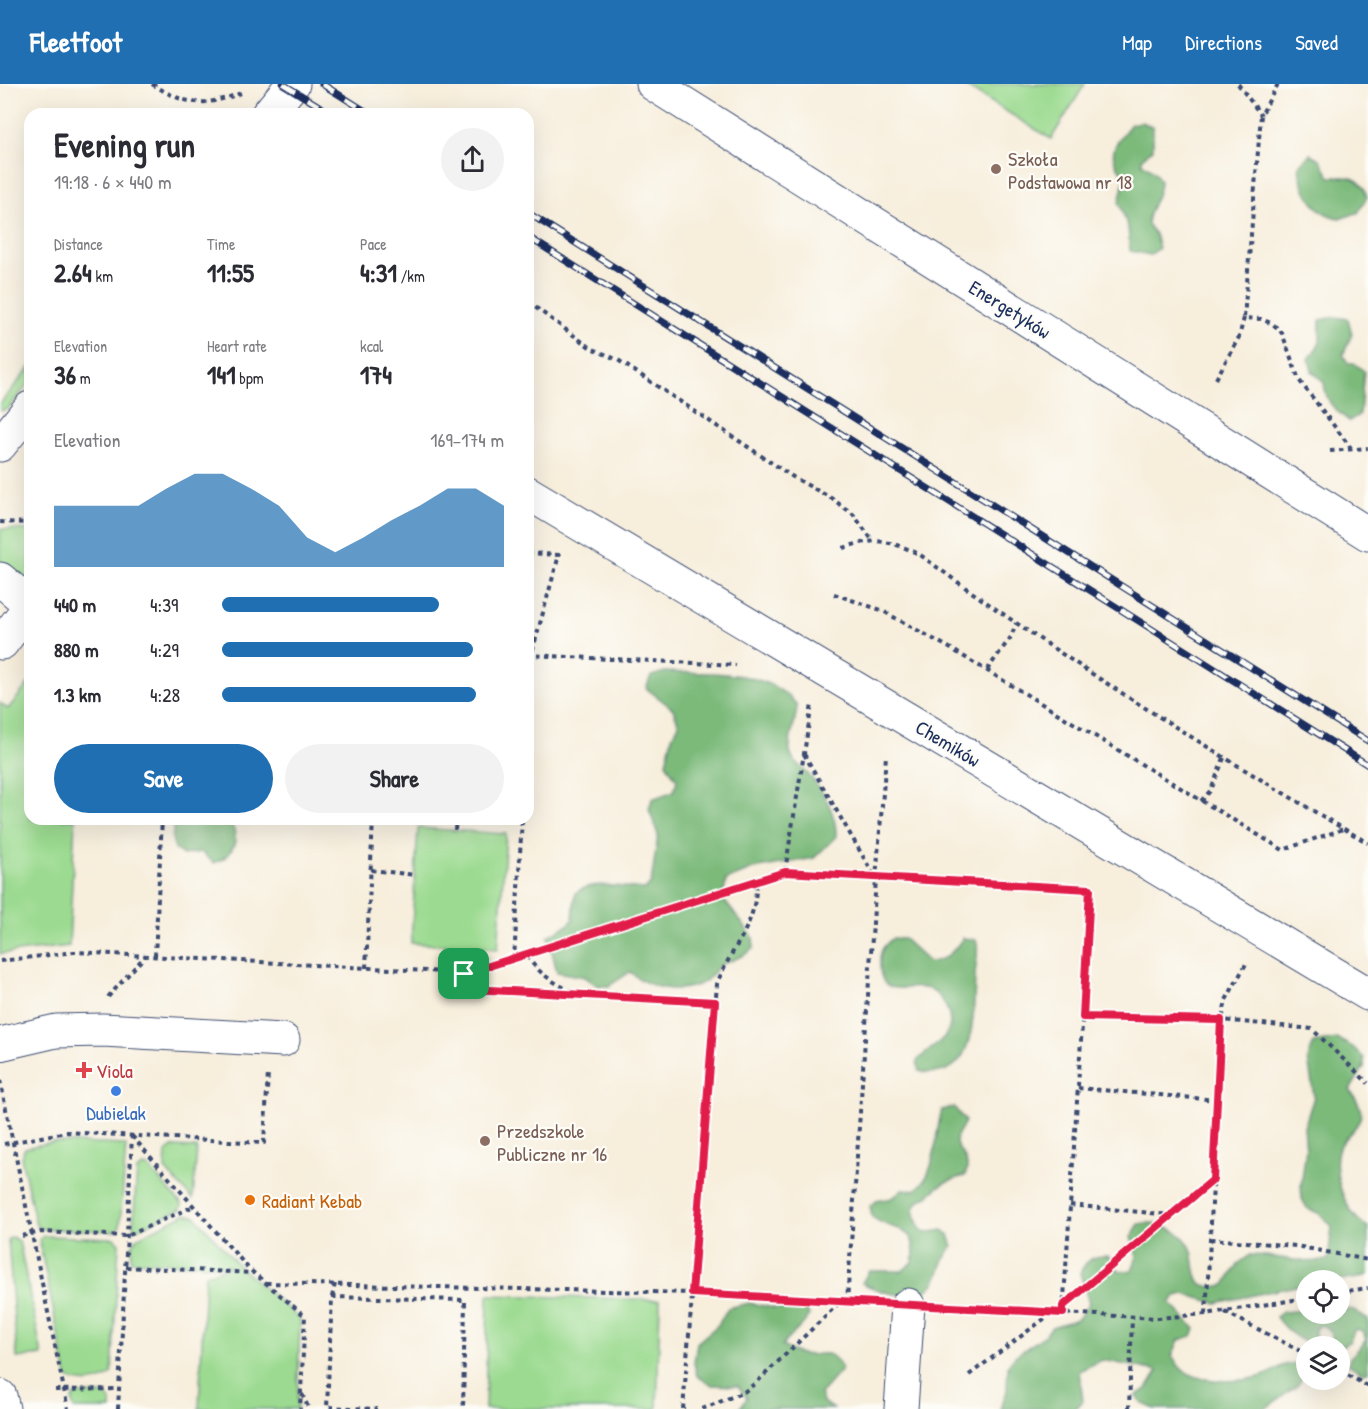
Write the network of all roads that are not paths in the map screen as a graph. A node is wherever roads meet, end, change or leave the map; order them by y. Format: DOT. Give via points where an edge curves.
graph roads {
  1 [pos="292,84"];
  2 [pos="653,84"];
  3 [pos="258,105"];
  4 [pos="24,415"];
  5 [pos="0,445"];
  6 [pos="534,497"];
  7 [pos="1368,534"];
  8 [pos="0,579"];
  9 [pos="24,600"];
  10 [pos="24,613"];
  11 [pos="2,643"];
  12 [pos="1368,994"];
  13 [pos="0,1044"];
  14 [pos="275,1054"];
  15 [pos="908,1305"];
  16 [pos="0,1396"];
  17 [pos="3,1409"];
  18 [pos="901,1409"];
  1 -- 3 [label="street"];
  2 -- 7 [label="street, Energetyków"];
  4 -- 5 [label="street"];
  6 -- 12 [label="street, Chemików"];
  8 -- 9 [label="street"];
  10 -- 11 [label="street"];
  13 -- 14 [label="street" via="56,1031 103,1030"];
  15 -- 18 [label="street"];
  16 -- 17 [label="street"];
}
